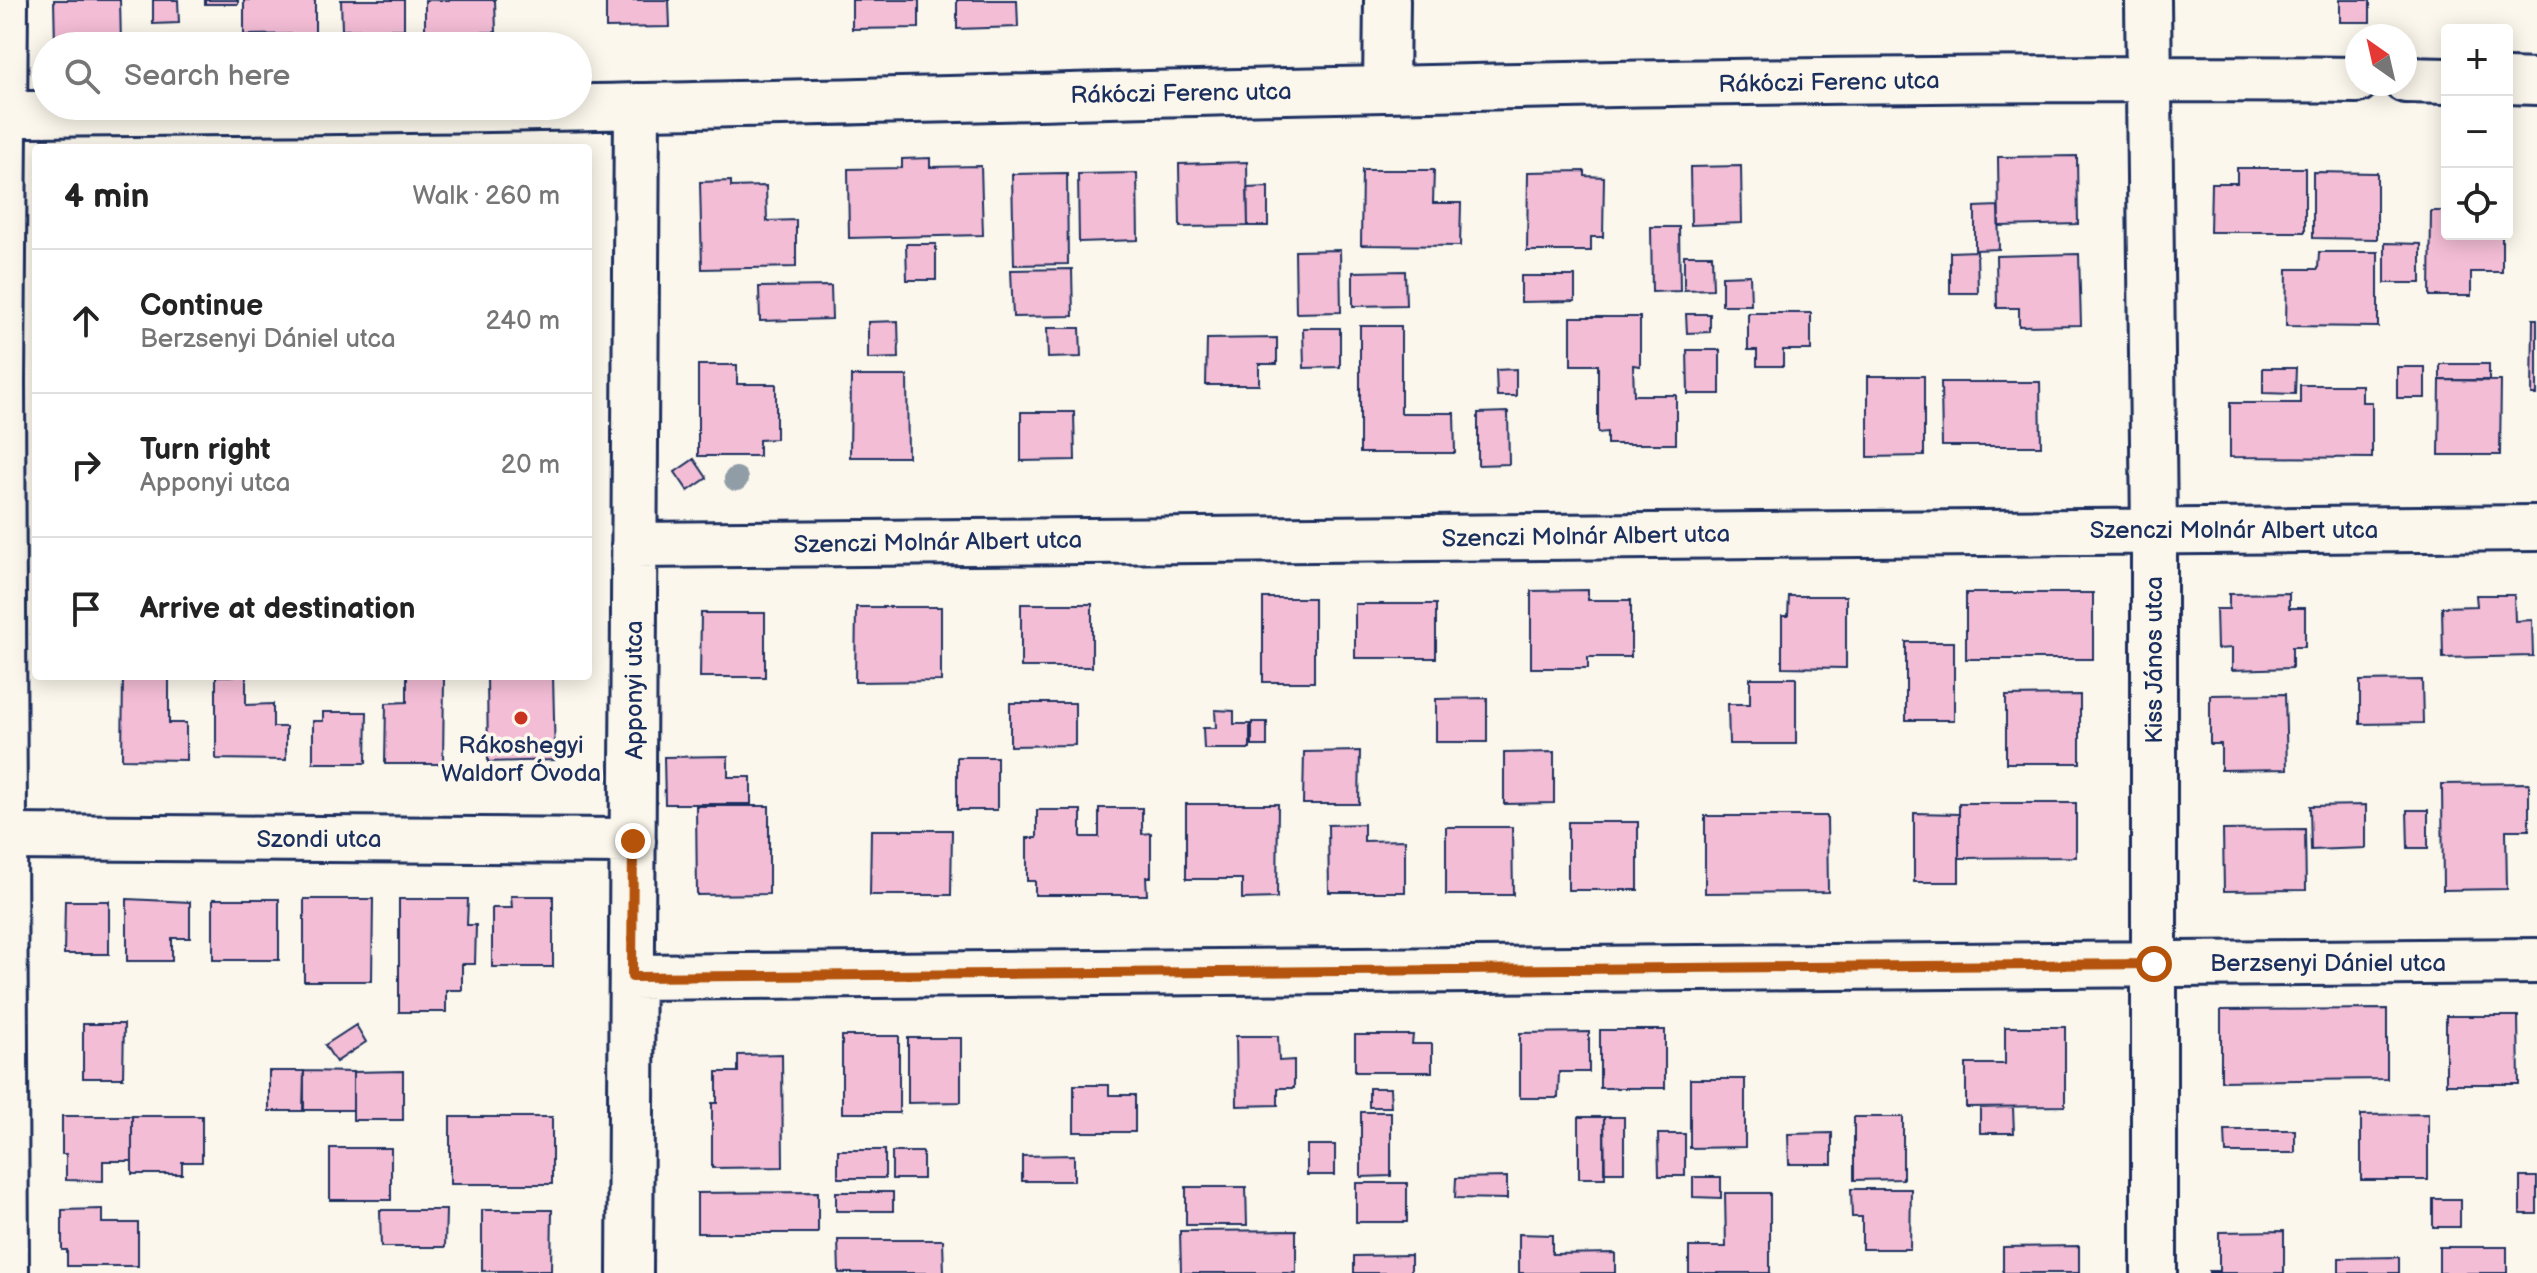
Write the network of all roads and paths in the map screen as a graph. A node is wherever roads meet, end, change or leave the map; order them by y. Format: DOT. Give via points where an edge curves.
graph roads {
  1 [pos="5,0"];
  2 [pos="1387,0"];
  3 [pos="2148,0"];
  4 [pos="2150,78"];
  5 [pos="2345,80"];
  6 [pos="2417,80"];
  7 [pos="2441,81"];
  8 [pos="2513,81"];
  9 [pos="2537,82"];
  10 [pos="1386,88"];
  11 [pos="637,106"];
  12 [pos="592,107"];
  13 [pos="5,114"];
  14 [pos="32,114"];
  15 [pos="1,381"];
  16 [pos="2537,528"];
  17 [pos="2154,531"];
  18 [pos="634,545"];
  19 [pos="4,837"];
  20 [pos="633,841"];
  21 [pos="2537,961"];
  22 [pos="2154,964"];
  23 [pos="632,977"];
  24 [pos="6,1273"];
  25 [pos="630,1273"];
  26 [pos="2154,1273"];
  1 -- 13 [label="street"];
  2 -- 10 [label="street"];
  3 -- 4 [label="street, Kiss János utca"];
  4 -- 5 [label="street, Rákóczi Ferenc utca"];
  4 -- 10 [label="street, Rákóczi Ferenc utca"];
  4 -- 17 [label="street, Kiss János utca"];
  6 -- 7 [label="street"];
  8 -- 9 [label="street"];
  10 -- 11 [label="street, Rákóczi Ferenc utca"];
  11 -- 12 [label="street, Rákóczi Ferenc utca"];
  11 -- 18 [label="street, Apponyi utca"];
  13 -- 14 [label="street, Rákóczi Ferenc utca"];
  13 -- 15 [label="street"];
  15 -- 19 [label="street"];
  16 -- 17 [label="street, Szenczi Molnár Albert utca"];
  17 -- 18 [label="street, Szenczi Molnár Albert utca"];
  17 -- 22 [label="street, Kiss János utca"];
  18 -- 20 [label="street, Apponyi utca"];
  19 -- 20 [label="street, Szondi utca"];
  19 -- 24 [label="street"];
  20 -- 23 [label="street, Apponyi utca"];
  21 -- 22 [label="street, Berzsenyi Dániel utca"];
  22 -- 23 [label="street, Berzsenyi Dániel utca"];
  22 -- 26 [label="street, Kiss János utca"];
  23 -- 25 [label="street, Apponyi utca"];
}
